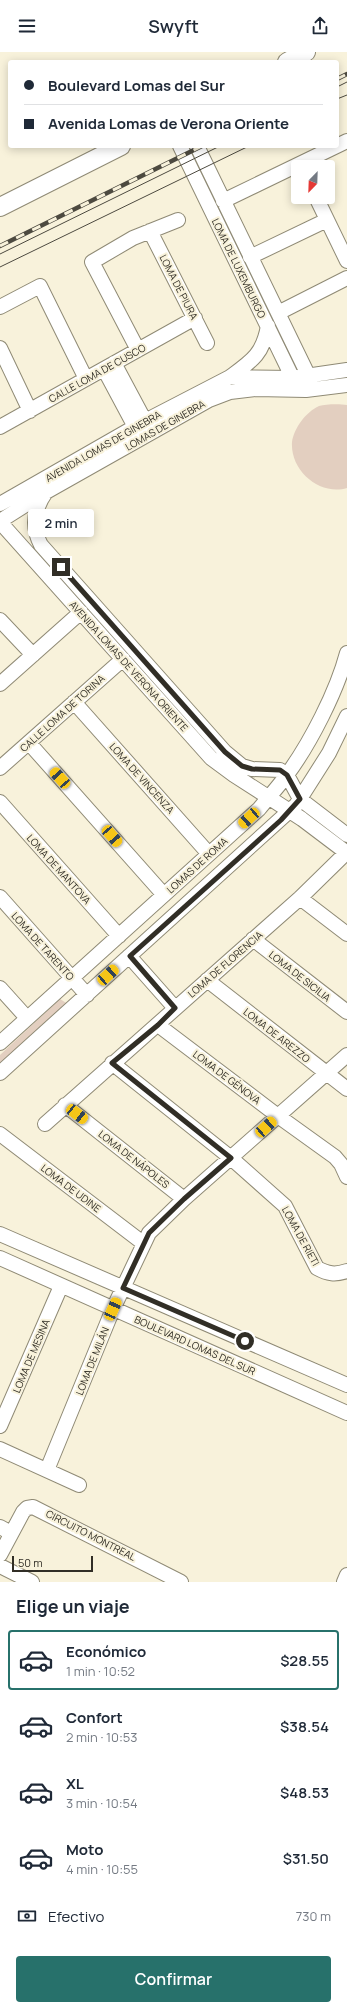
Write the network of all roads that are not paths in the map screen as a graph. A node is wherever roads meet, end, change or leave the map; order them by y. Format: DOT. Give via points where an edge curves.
graph roads {
  1 [pos="306,52"];
  2 [pos="291,60"];
  3 [pos="116,148"];
  4 [pos="181,148"];
  5 [pos="198,148"];
  6 [pos="334,148"];
  7 [pos="311,160"];
  8 [pos="291,170"];
  9 [pos="223,201"];
  10 [pos="319,204"];
  11 [pos="0,207"];
  12 [pos="230,215"];
  13 [pos="178,220"];
  14 [pos="327,220"];
  15 [pos="217,221"];
  16 [pos="150,231"];
  17 [pos="250,257"];
  18 [pos="347,261"];
  19 [pos="347,278"];
  20 [pos="0,307"];
  21 [pos="278,313"];
  22 [pos="195,318"];
  23 [pos="268,326"];
  24 [pos="207,342"];
  25 [pos="0,348"];
  26 [pos="138,350"];
  27 [pos="109,366"];
  28 [pos="347,370"];
  29 [pos="308,376"];
  30 [pos="230,377"];
  31 [pos="86,379"];
  32 [pos="295,383"];
  33 [pos="347,385"];
  34 [pos="315,389"];
  35 [pos="30,411"];
  36 [pos="140,424"];
  37 [pos="0,427"];
  38 [pos="46,492"];
  39 [pos="0,504"];
  40 [pos="0,521"];
  41 [pos="81,612"];
  42 [pos="0,620"];
  43 [pos="347,653"];
  44 [pos="33,655"];
  45 [pos="123,659"];
  46 [pos="0,684"];
  47 [pos="74,702"];
  48 [pos="347,716"];
  49 [pos="29,742"];
  50 [pos="0,768"];
  51 [pos="287,775"];
  52 [pos="269,797"];
  53 [pos="300,799"];
  54 [pos="0,802"];
  55 [pos="290,811"];
  56 [pos="347,835"];
  57 [pos="347,853"];
  58 [pos="209,854"];
  59 [pos="164,895"];
  60 [pos="0,897"];
  61 [pos="300,898"];
  62 [pos="347,934"];
  63 [pos="119,936"];
  64 [pos="253,939"];
  65 [pos="130,956"];
  66 [pos="72,978"];
  67 [pos="206,980"];
  68 [pos="0,988"];
  69 [pos="87,995"];
  70 [pos="175,1008"];
  71 [pos="347,1012"];
  72 [pos="27,1018"];
  73 [pos="158,1025"];
  74 [pos="0,1043"];
  75 [pos="347,1056"];
  76 [pos="112,1063"];
  77 [pos="0,1073"];
  78 [pos="327,1074"];
  79 [pos="347,1089"];
  80 [pos="65,1105"];
  81 [pos="278,1116"];
  82 [pos="45,1124"];
  83 [pos="0,1134"];
  84 [pos="231,1158"];
  85 [pos="347,1177"];
  86 [pos="184,1199"];
  87 [pos="0,1234"];
  88 [pos="143,1243"];
  89 [pos="2,1263"];
  90 [pos="347,1271"];
  91 [pos="61,1286"];
  92 [pos="123,1288"];
  93 [pos="113,1309"];
  94 [pos="347,1385"];
  95 [pos="347,1413"];
  96 [pos="0,1426"];
  97 [pos="0,1449"];
  98 [pos="47,1470"];
  99 [pos="80,1484"];
  100 [pos="6,1530"];
  101 [pos="0,1555"];
  102 [pos="0,1566"];
  103 [pos="347,1575"];
  104 [pos="32,1582"];
  105 [pos="181,1582"];
  106 [pos="344,1582"];
  1 -- 2 [label="main road"];
  3 -- 11 [label="main road"];
  4 -- 15 [label="street, LOMA DE LUXEMBURGO"];
  5 -- 9 [label="street, LOMA DE LUXEMBURGO"];
  6 -- 7 [label="street"];
  8 -- 9 [label="street"];
  9 -- 12 [label="street, LOMA DE LUXEMBURGO"];
  10 -- 14 [label="street"];
  12 -- 15 [label="street"];
  12 -- 17 [label="street, LOMA DE LUXEMBURGO"];
  13 -- 16 [label="street"];
  14 -- 17 [label="street"];
  14 -- 18 [label="street"];
  15 -- 23 [label="street, LOMA DE LUXEMBURGO"];
  16 -- 22 [label="street, LOMA DE PIURA"];
  16 -- 26 [label="street" via="92,262"];
  17 -- 21 [label="street, LOMA DE LUXEMBURGO"];
  19 -- 21 [label="street"];
  20 -- 31 [label="street" via="40,286"];
  21 -- 29 [label="street, LOMA DE LUXEMBURGO"];
  22 -- 24 [label="street, LOMA DE PIURA"];
  22 -- 26 [label="street, CALLE LOMA DE CUSCO"];
  23 -- 30 [label="street" via="262,349 255,358"];
  23 -- 32 [label="street, LOMA DE LUXEMBURGO"];
  25 -- 35 [label="street"];
  26 -- 27 [label="street, CALLE LOMA DE CUSCO"];
  27 -- 31 [label="street, CALLE LOMA DE CUSCO"];
  27 -- 36 [label="street"];
  28 -- 29 [label="street, AVENIDA LOMAS DE GINEBRA"];
  29 -- 32 [label="street, AVENIDA LOMAS DE GINEBRA"];
  29 -- 34 [label="street, LOMA DE LUXEMBURGO"];
  30 -- 32 [label="street, AVENIDA LOMAS DE GINEBRA"];
  30 -- 36 [label="street, AVENIDA LOMAS DE GINEBRA"];
  31 -- 35 [label="street, CALLE LOMA DE CUSCO"];
  32 -- 34 [label="street, LOMAS DE GINEBRA"];
  32 -- 38 [label="street, LOMAS DE GINEBRA" via="230,392 209,400"];
  33 -- 34 [label="street, LOMAS DE GINEBRA"];
  35 -- 37 [label="street, CALLE LOMA DE CUSCO"];
  36 -- 39 [label="street, AVENIDA LOMAS DE GINEBRA"];
  38 -- 40 [label="street, LOMAS DE GINEBRA"];
  38 -- 51 [label="street, AVENIDA LOMAS DE VERONA ORIENTE" via="35,514 35,531 41,545 225,752 242,766 252,769 274,769"];
  40 -- 41 [label="street, AVENIDA LOMAS DE VERONA ORIENTE"];
  41 -- 44 [label="street"];
  41 -- 45 [label="street, AVENIDA LOMAS DE VERONA ORIENTE"];
  42 -- 44 [label="street"];
  43 -- 51 [label="street, LOMAS DE ROMA" via="318,724"];
  44 -- 46 [label="street"];
  45 -- 47 [label="street, CALLE LOMA DE TORINA"];
  45 -- 52 [label="street, AVENIDA LOMAS DE VERONA ORIENTE" via="220,766"];
  47 -- 49 [label="street, CALLE LOMA DE TORINA"];
  47 -- 58 [label="street, LOMA DE VINCENZA"];
  48 -- 53 [label="street" via="329,753"];
  49 -- 50 [label="street, CALLE LOMA DE TORINA"];
  49 -- 59 [label="street"];
  51 -- 52 [label="street, LOMAS DE ROMA"];
  51 -- 53 [label="street"];
  52 -- 55 [label="street, AVENIDA LOMAS DE VERONA ORIENTE"];
  52 -- 58 [label="street, LOMAS DE ROMA"];
  53 -- 55 [label="street"];
  53 -- 56 [label="street"];
  54 -- 63 [label="street, LOMA DE MANTOVA"];
  55 -- 57 [label="street, AVENIDA LOMAS DE VERONA ORIENTE"];
  55 -- 65 [label="street"];
  57 -- 61 [label="street, LOMA DE FLORENCIA"];
  58 -- 59 [label="street, LOMAS DE ROMA"];
  59 -- 63 [label="street, LOMAS DE ROMA"];
  60 -- 66 [label="street, LOMA DE TARENTO"];
  61 -- 62 [label="street"];
  61 -- 64 [label="street, LOMA DE FLORENCIA"];
  63 -- 66 [label="street, LOMAS DE ROMA"];
  64 -- 67 [label="street, LOMA DE FLORENCIA"];
  64 -- 71 [label="street, LOMA DE SICILIA"];
  65 -- 69 [label="street"];
  65 -- 70 [label="street"];
  66 -- 69 [label="street, LOMA DE TARENTO"];
  66 -- 72 [label="street, LOMAS DE ROMA"];
  67 -- 70 [label="street, LOMA DE FLORENCIA"];
  67 -- 78 [label="street, LOMA DE AREZZO"];
  68 -- 72 [label="street"];
  69 -- 77 [label="street"];
  70 -- 73 [label="street, LOMA DE FLORENCIA"];
  72 -- 74 [label="street, LOMAS DE ROMA"];
  73 -- 76 [label="street, LOMA DE FLORENCIA"];
  73 -- 81 [label="street, LOMA DE GÉNOVA"];
  75 -- 78 [label="street, LOMA DE MILÁN"];
  76 -- 80 [label="street, LOMA DE FLORENCIA"];
  76 -- 84 [label="street, LOMA DE RIETI"];
  78 -- 79 [label="street, LOMA DE AREZZO"];
  78 -- 81 [label="street, LOMA DE MILÁN"];
  80 -- 82 [label="street, LOMA DE FLORENCIA"];
  80 -- 86 [label="street, LOMA DE NÁPOLES"];
  81 -- 84 [label="street, LOMA DE MILÁN"];
  81 -- 85 [label="street, LOMA DE GÉNOVA" via="334,1156"];
  83 -- 88 [label="street, LOMA DE UDINE"];
  84 -- 86 [label="street, LOMA DE MILÁN"];
  84 -- 90 [label="street, LOMA DE RIETI" via="285,1206 317,1268 338,1274"];
  86 -- 88 [label="street, LOMA DE MILÁN" via="149,1233"];
  87 -- 92 [label="street"];
  88 -- 92 [label="street, LOMA DE MILÁN"];
  89 -- 91 [label="street, BOULEVARD LOMAS DEL SUR"];
  91 -- 93 [label="street, BOULEVARD LOMAS DEL SUR"];
  91 -- 96 [label="street, LOMA DE MESINA"];
  92 -- 93 [label="street, LOMA DE MILÁN"];
  92 -- 94 [label="street"];
  93 -- 95 [label="street, BOULEVARD LOMAS DEL SUR"];
  93 -- 98 [label="street, LOMA DE MILÁN"];
  97 -- 98 [label="street"];
  98 -- 99 [label="street"];
  100 -- 101 [label="street, CIRCUITO MONTREAL"];
  100 -- 105 [label="street, CIRCUITO MONTREAL" via="27,1508 33,1507"];
  102 -- 104 [label="street"];
  103 -- 106 [label="street"];
}
